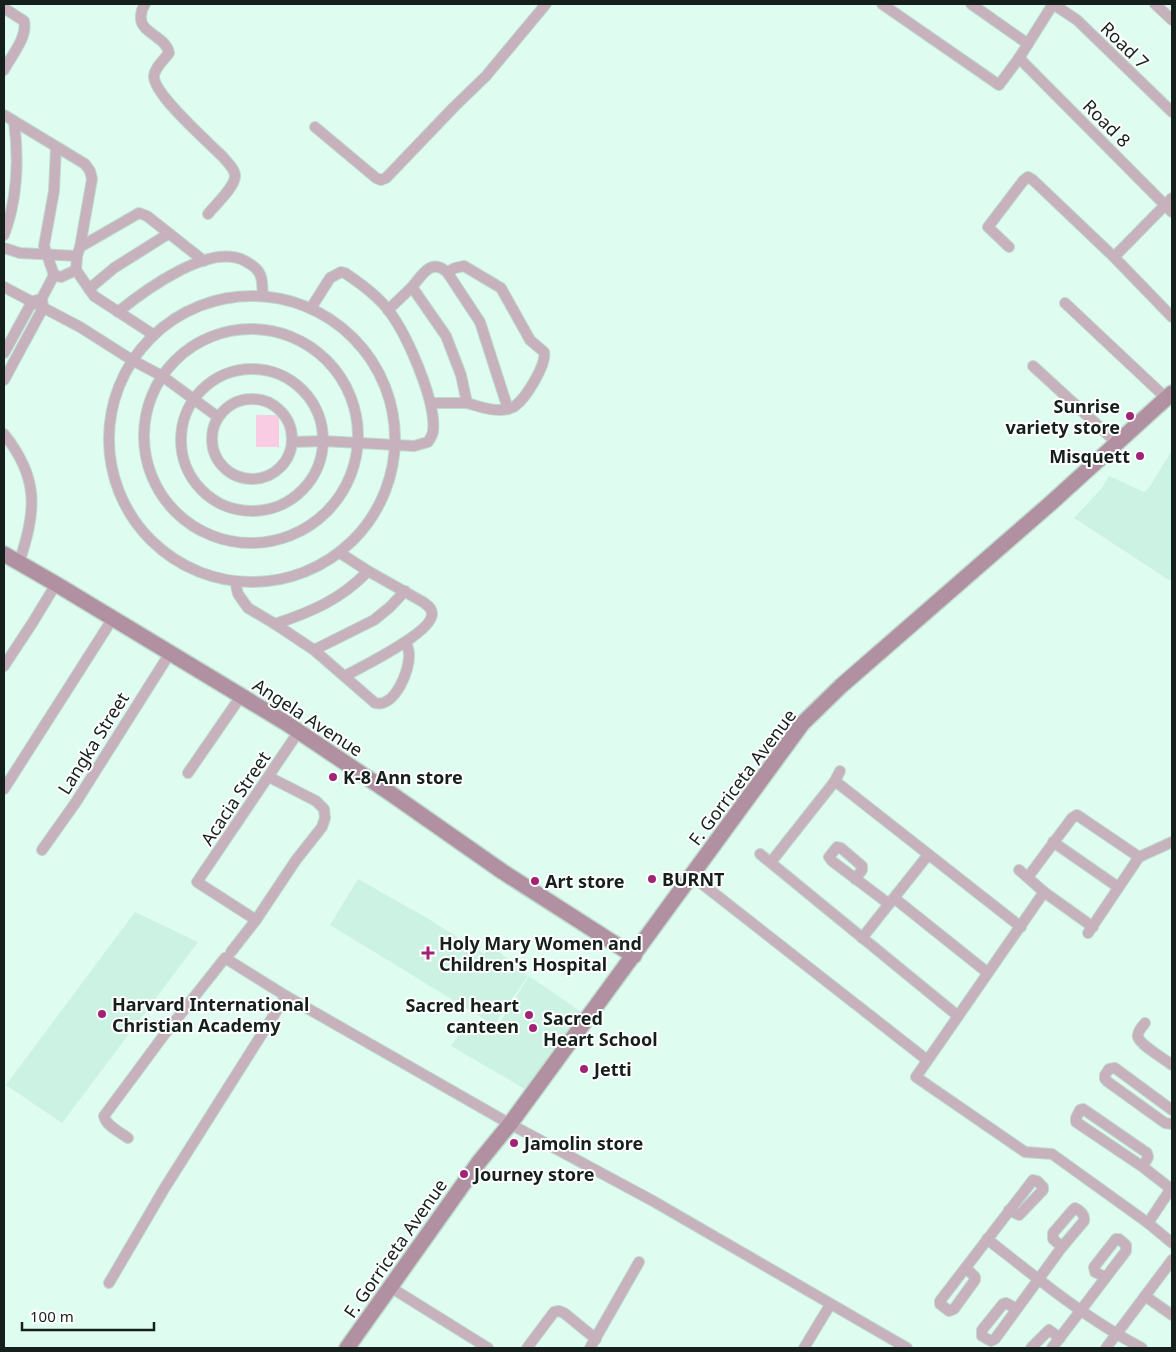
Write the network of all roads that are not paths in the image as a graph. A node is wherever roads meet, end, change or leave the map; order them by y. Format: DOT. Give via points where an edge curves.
graph roads {
  1 [pos="144,4"];
  2 [pos="546,4"];
  3 [pos="882,4"];
  4 [pos="971,4"];
  5 [pos="1053,4"];
  6 [pos="1155,4"];
  7 [pos="4,8"];
  8 [pos="1172,20"];
  9 [pos="1028,44"];
  10 [pos="1019,58"];
  11 [pos="4,70"];
  12 [pos="1172,112"];
  13 [pos="4,115"];
  14 [pos="14,121"];
  15 [pos="315,127"];
  16 [pos="56,147"];
  17 [pos="1170,205"];
  18 [pos="208,214"];
  19 [pos="168,234"];
  20 [pos="4,235"];
  21 [pos="1009,247"];
  22 [pos="4,248"];
  23 [pos="78,251"];
  24 [pos="48,254"];
  25 [pos="1114,257"];
  26 [pos="204,261"];
  27 [pos="76,270"];
  28 [pos="447,272"];
  29 [pos="54,275"];
  30 [pos="4,287"];
  31 [pos="412,287"];
  32 [pos="89,289"];
  33 [pos="263,296"];
  34 [pos="32,302"];
  35 [pos="43,303"];
  36 [pos="1065,304"];
  37 [pos="311,308"];
  38 [pos="388,310"];
  39 [pos="118,312"];
  40 [pos="1172,317"];
  41 [pos="154,335"];
  42 [pos="4,353"];
  43 [pos="132,360"];
  44 [pos="1033,366"];
  45 [pos="162,376"];
  46 [pos="4,380"];
  47 [pos="1169,396"];
  48 [pos="193,400"];
  49 [pos="467,402"];
  50 [pos="431,403"];
  51 [pos="508,409"];
  52 [pos="218,417"];
  53 [pos="4,434"];
  54 [pos="323,441"];
  55 [pos="293,442"];
  56 [pos="358,443"];
  57 [pos="1117,443"];
  58 [pos="398,445"];
  59 [pos="340,553"];
  60 [pos="4,554"];
  61 [pos="19,563"];
  62 [pos="368,571"];
  63 [pos="235,581"];
  64 [pos="56,584"];
  65 [pos="405,591"];
  66 [pos="113,618"];
  67 [pos="275,624"];
  68 [pos="406,642"];
  69 [pos="314,650"];
  70 [pos="170,653"];
  71 [pos="4,666"];
  72 [pos="345,676"];
  73 [pos="241,696"];
  74 [pos="299,731"];
  75 [pos="840,771"];
  76 [pos="188,773"];
  77 [pos="269,777"];
  78 [pos="834,781"];
  79 [pos="4,789"];
  80 [pos="1053,842"];
  81 [pos="1172,842"];
  82 [pos="42,850"];
  83 [pos="760,854"];
  84 [pos="928,855"];
  85 [pos="1139,857"];
  86 [pos="771,862"];
  87 [pos="692,876"];
  88 [pos="855,879"];
  89 [pos="1118,887"];
  90 [pos="1044,892"];
  91 [pos="891,901"];
  92 [pos="256,920"];
  93 [pos="1021,927"];
  94 [pos="862,938"];
  95 [pos="231,952"];
  96 [pos="634,956"];
  97 [pos="988,973"];
  98 [pos="286,996"];
  99 [pos="958,1016"];
  100 [pos="1144,1023"];
  101 [pos="927,1060"];
  102 [pos="1172,1065"];
  103 [pos="1172,1110"];
  104 [pos="510,1124"];
  105 [pos="1172,1124"];
  106 [pos="128,1138"];
  107 [pos="1143,1168"];
  108 [pos="1172,1188"];
  109 [pos="1009,1210"];
  110 [pos="1148,1223"];
  111 [pos="988,1239"];
  112 [pos="1172,1243"];
  113 [pos="1062,1246"];
  114 [pos="1172,1260"];
  115 [pos="639,1262"];
  116 [pos="966,1268"];
  117 [pos="1105,1277"];
  118 [pos="1039,1280"];
  119 [pos="109,1283"];
  120 [pos="390,1287"];
  121 [pos="1145,1296"];
  122 [pos="830,1305"];
  123 [pos="1017,1309"];
  124 [pos="1081,1310"];
  125 [pos="1172,1315"];
  126 [pos="1117,1335"];
  127 [pos="596,1338"];
  128 [pos="1060,1338"];
  129 [pos="347,1348"];
  130 [pos="488,1348"];
  131 [pos="527,1348"];
  132 [pos="590,1348"];
  133 [pos="804,1348"];
  134 [pos="906,1348"];
  135 [pos="1031,1348"];
  136 [pos="1052,1348"];
  137 [pos="1106,1348"];
  138 [pos="1142,1348"];
  1 -- 18 [label="street" via="142,23 165,43 168,53 155,70 156,86 208,141 235,176 232,185"];
  2 -- 15 [label="street" via="486,76 386,178 376,178"];
  3 -- 10 [label="street" via="998,85"];
  4 -- 9 [label="street"];
  5 -- 9 [label="street"];
  5 -- 12 [label="street, Road 7" via="1076,20"];
  6 -- 8 [label="street"];
  7 -- 11 [label="street" via="24,21 25,27"];
  9 -- 10 [label="street"];
  10 -- 17 [label="street, Road 8"];
  13 -- 14 [label="street"];
  14 -- 16 [label="street"];
  14 -- 20 [label="street" via="18,172 15,198"];
  16 -- 23 [label="street" via="85,164 92,179"];
  16 -- 24 [label="street" via="54,191 44,246"];
  17 -- 25 [label="street"];
  19 -- 23 [label="street" via="139,213"];
  19 -- 26 [label="street"];
  19 -- 32 [label="street" via="114,268"];
  21 -- 25 [label="street" via="988,227 1022,180 1028,177"];
  22 -- 24 [label="street" via="20,253"];
  23 -- 24 [label="street"];
  23 -- 27 [label="street"];
  24 -- 29 [label="street"];
  25 -- 40 [label="street"];
  26 -- 33 [label="street" via="238,257 251,264 261,276"];
  26 -- 39 [label="street" via="161,280"];
  27 -- 29 [label="street" via="61,277"];
  27 -- 32 [label="street"];
  28 -- 31 [label="street" via="435,265"];
  28 -- 51 [label="street" via="480,322"];
  28 -- 51 [label="street" via="464,266 501,288 530,340 544,352 545,359 530,389"];
  29 -- 35 [label="street"];
  30 -- 34 [label="street"];
  31 -- 38 [label="street"];
  31 -- 49 [label="street" via="446,336"];
  32 -- 39 [label="street" via="102,303"];
  33 -- 37 [label="street"];
  33 -- 41 [label="street" via="216,301 193,309"];
  34 -- 35 [label="street"];
  34 -- 42 [label="street"];
  35 -- 43 [label="street"];
  35 -- 46 [label="street"];
  36 -- 47 [label="street"];
  37 -- 38 [label="street" via="330,278 341,272 367,289"];
  37 -- 58 [label="street" via="355,338 378,369 392,405"];
  38 -- 50 [label="street" via="407,342"];
  39 -- 41 [label="street"];
  41 -- 43 [label="street"];
  43 -- 45 [label="street"];
  43 -- 63 [label="street" via="116,394 109,430 111,466 123,502 143,532 171,557 204,574"];
  44 -- 57 [label="street"];
  45 -- 48 [label="street"];
  45 -- 56 [label="street" via="182,355 207,338 245,329 284,334 319,353 345,383 353,401"];
  45 -- 56 [label="street" via="145,420 149,466 154,481 172,507 211,534 241,542 257,542 288,536 316,521 346,485"];
  47 -- 57 [label="main road, F. Gorriceta Avenue"];
  48 -- 52 [label="street"];
  48 -- 54 [label="street" via="207,384 222,375 257,369 275,372 291,380 315,406"];
  48 -- 54 [label="street" via="181,434 184,460 201,488 216,501 229,506 255,510 293,498 311,478 322,454"];
  49 -- 50 [label="street"];
  49 -- 51 [label="street" via="490,410"];
  50 -- 58 [label="street" via="433,435 428,442 414,446"];
  52 -- 55 [label="street" via="237,402 267,401 284,413"];
  52 -- 55 [label="street" via="212,432 214,452 225,469 242,478 262,478 280,469 291,452"];
  53 -- 61 [label="street" via="24,465 32,497 27,538"];
  54 -- 55 [label="street"];
  54 -- 56 [label="street"];
  56 -- 58 [label="street"];
  57 -- 87 [label="main road, F. Gorriceta Avenue" via="802,724"];
  58 -- 59 [label="street" via="381,503 358,537"];
  59 -- 62 [label="street"];
  59 -- 63 [label="street" via="312,570 294,576 259,582"];
  60 -- 61 [label="main road, Angela Avenue"];
  61 -- 64 [label="main road, Angela Avenue"];
  62 -- 65 [label="street"];
  62 -- 67 [label="street" via="324,605"];
  63 -- 67 [label="street" via="238,594 248,608"];
  64 -- 66 [label="main road, Angela Avenue"];
  64 -- 71 [label="street"];
  65 -- 68 [label="street" via="428,606 432,613 429,622"];
  65 -- 69 [label="street" via="374,620"];
  66 -- 70 [label="main road, Angela Avenue"];
  66 -- 79 [label="street"];
  67 -- 69 [label="street"];
  68 -- 72 [label="street"];
  68 -- 72 [label="street" via="408,663 401,685 384,703 375,703"];
  69 -- 72 [label="street"];
  70 -- 73 [label="main road, Angela Avenue"];
  70 -- 82 [label="street, Langka Street"];
  73 -- 74 [label="main road, Angela Avenue"];
  73 -- 76 [label="street"];
  74 -- 77 [label="street, Acacia Street"];
  74 -- 96 [label="main road, Angela Avenue" via="503,872"];
  75 -- 78 [label="street"];
  77 -- 92 [label="street" via="316,801 324,809 325,818 322,827"];
  77 -- 92 [label="street, Acacia Street" via="197,882"];
  78 -- 84 [label="street"];
  78 -- 86 [label="street"];
  80 -- 85 [label="street" via="1077,815"];
  80 -- 89 [label="street"];
  80 -- 90 [label="street" via="1023,874"];
  81 -- 85 [label="street"];
  83 -- 86 [label="street"];
  84 -- 91 [label="street"];
  84 -- 93 [label="street"];
  85 -- 89 [label="street"];
  86 -- 94 [label="street"];
  87 -- 96 [label="main road, F. Gorriceta Avenue"];
  87 -- 101 [label="street"];
  88 -- 91 [label="street"];
  89 -- 90 [label="street" via="1090,930"];
  90 -- 93 [label="street"];
  91 -- 94 [label="street"];
  91 -- 97 [label="street"];
  92 -- 95 [label="street"];
  93 -- 97 [label="street"];
  94 -- 99 [label="street"];
  96 -- 104 [label="main road, F. Gorriceta Avenue"];
  97 -- 99 [label="street"];
  98 -- 104 [label="street"];
  98 -- 106 [label="street" via="225,958 104,1116"];
  98 -- 119 [label="street"];
  99 -- 101 [label="street"];
  100 -- 102 [label="street" via="1138,1037"];
  101 -- 110 [label="street" via="916,1076 1025,1152 1052,1154"];
  103 -- 105 [label="street" via="1115,1068 1105,1075 1108,1082 1165,1123"];
  104 -- 120 [label="main road, F. Gorriceta Avenue"];
  104 -- 122 [label="street" via="653,1201"];
  107 -- 107 [label="street" via="1076,1122 1080,1110 1147,1153"];
  107 -- 108 [label="street"];
  108 -- 110 [label="street"];
  109 -- 111 [label="street"];
  110 -- 112 [label="street"];
  111 -- 116 [label="street"];
  111 -- 118 [label="street"];
  113 -- 118 [label="street"];
  114 -- 121 [label="street"];
  115 -- 127 [label="street"];
  117 -- 124 [label="street"];
  118 -- 123 [label="street"];
  118 -- 124 [label="street"];
  120 -- 129 [label="main road, F. Gorriceta Avenue"];
  120 -- 130 [label="street"];
  121 -- 125 [label="street"];
  121 -- 126 [label="street"];
  122 -- 133 [label="street"];
  122 -- 134 [label="street"];
  124 -- 126 [label="street"];
  124 -- 128 [label="street"];
  126 -- 137 [label="street"];
  126 -- 138 [label="street"];
  127 -- 131 [label="street" via="559,1311 554,1312"];
  127 -- 132 [label="street"];
  128 -- 135 [label="street" via="1049,1330"];
  128 -- 136 [label="street"];
}
